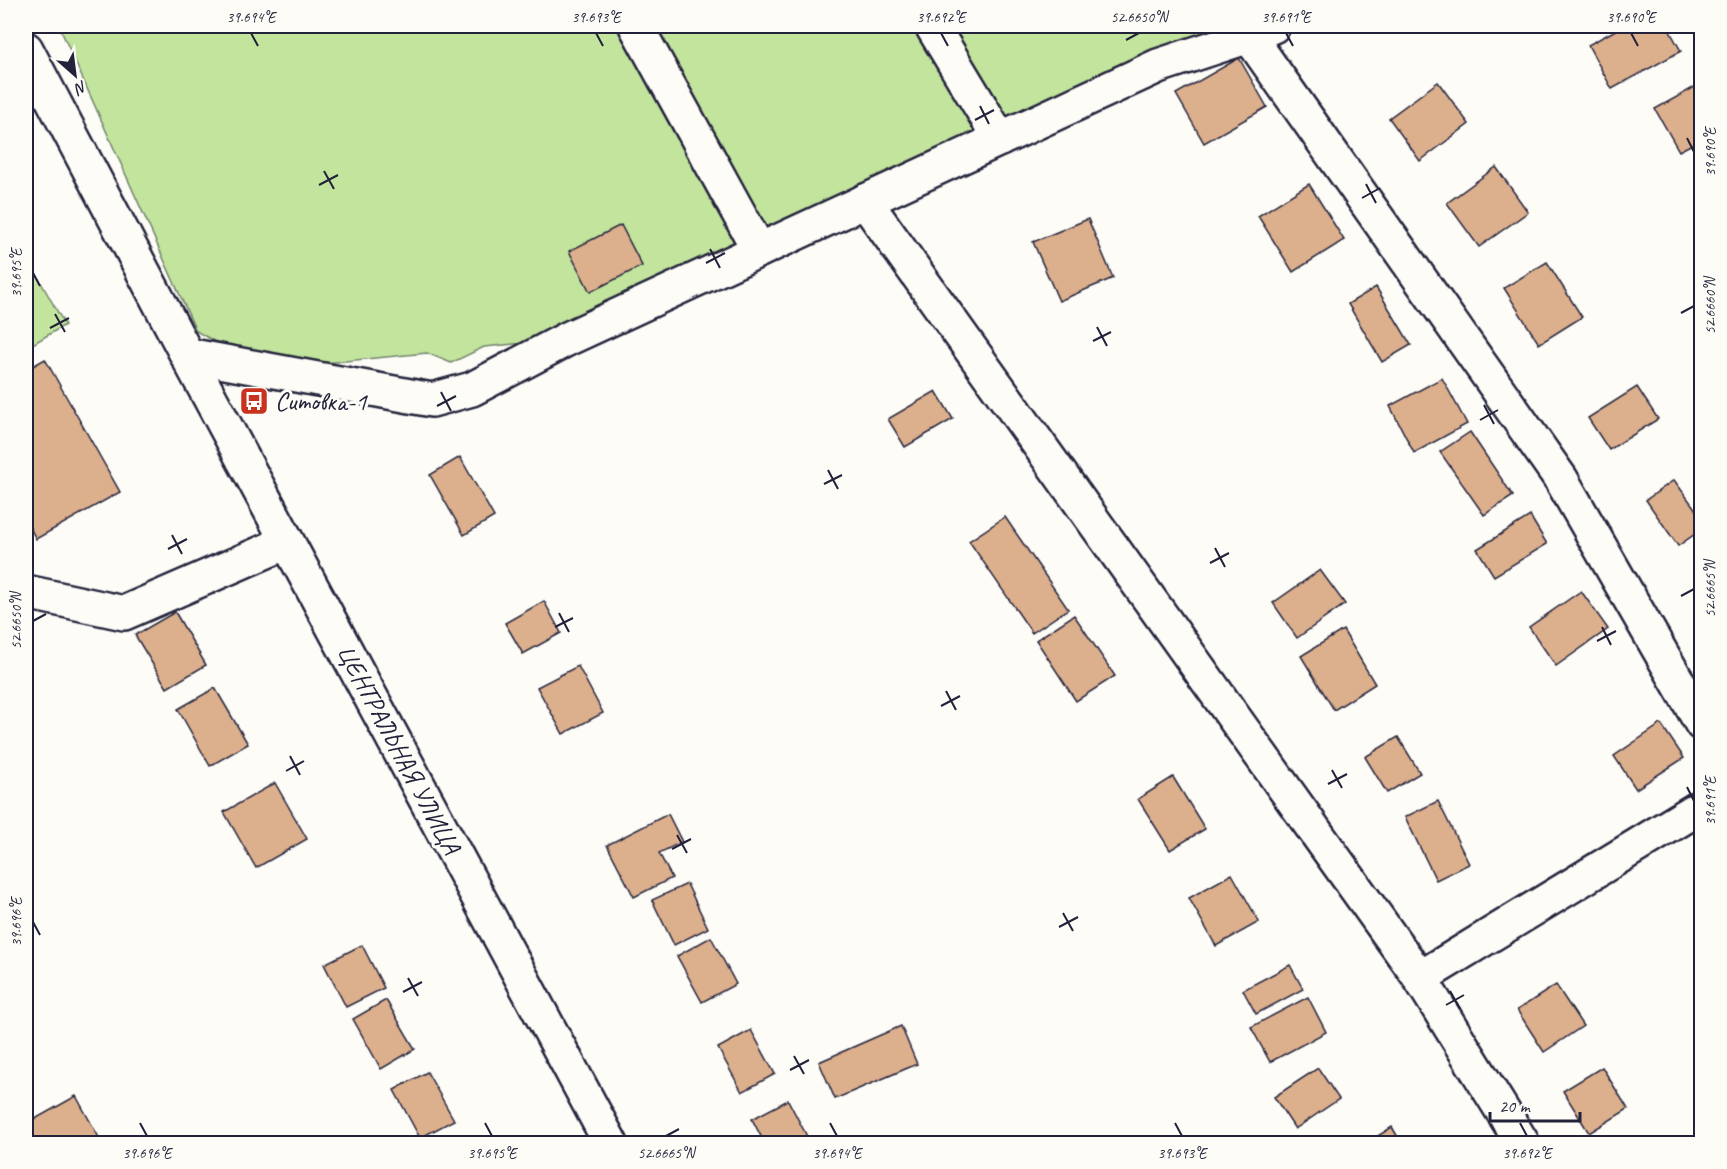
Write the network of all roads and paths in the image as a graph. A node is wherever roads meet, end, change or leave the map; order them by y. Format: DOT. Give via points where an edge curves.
graph roads {
  1 [pos="636,26"];
  2 [pos="932,26"];
  3 [pos="1254,29"];
  4 [pos="26,49"];
  5 [pos="1000,139"];
  6 [pos="865,201"];
  7 [pos="759,250"];
  8 [pos="187,355"];
  9 [pos="287,542"];
  10 [pos="26,591"];
  11 [pos="1701,724"];
  12 [pos="1701,806"];
  13 [pos="1420,978"];
  14 [pos="611,1143"];
  15 [pos="1523,1143"];
  1 -- 7 [label="street"];
  2 -- 5 [label="street"];
  3 -- 5 [label="street" via="1158,66"];
  3 -- 11 [label="street" via="1561,478"];
  4 -- 8 [label="street, ЦЕНТРАЛЬНАЯ УЛИЦА"];
  5 -- 6 [label="street"];
  6 -- 7 [label="street"];
  6 -- 13 [label="street"];
  7 -- 8 [label="street" via="567,339 472,389 432,400"];
  8 -- 9 [label="street, ЦЕНТРАЛЬНАЯ УЛИЦА"];
  9 -- 10 [label="street" via="124,613"];
  9 -- 14 [label="street, ЦЕНТРАЛЬНАЯ УЛИЦА"];
  12 -- 13 [label="street"];
  13 -- 15 [label="street"];
}
